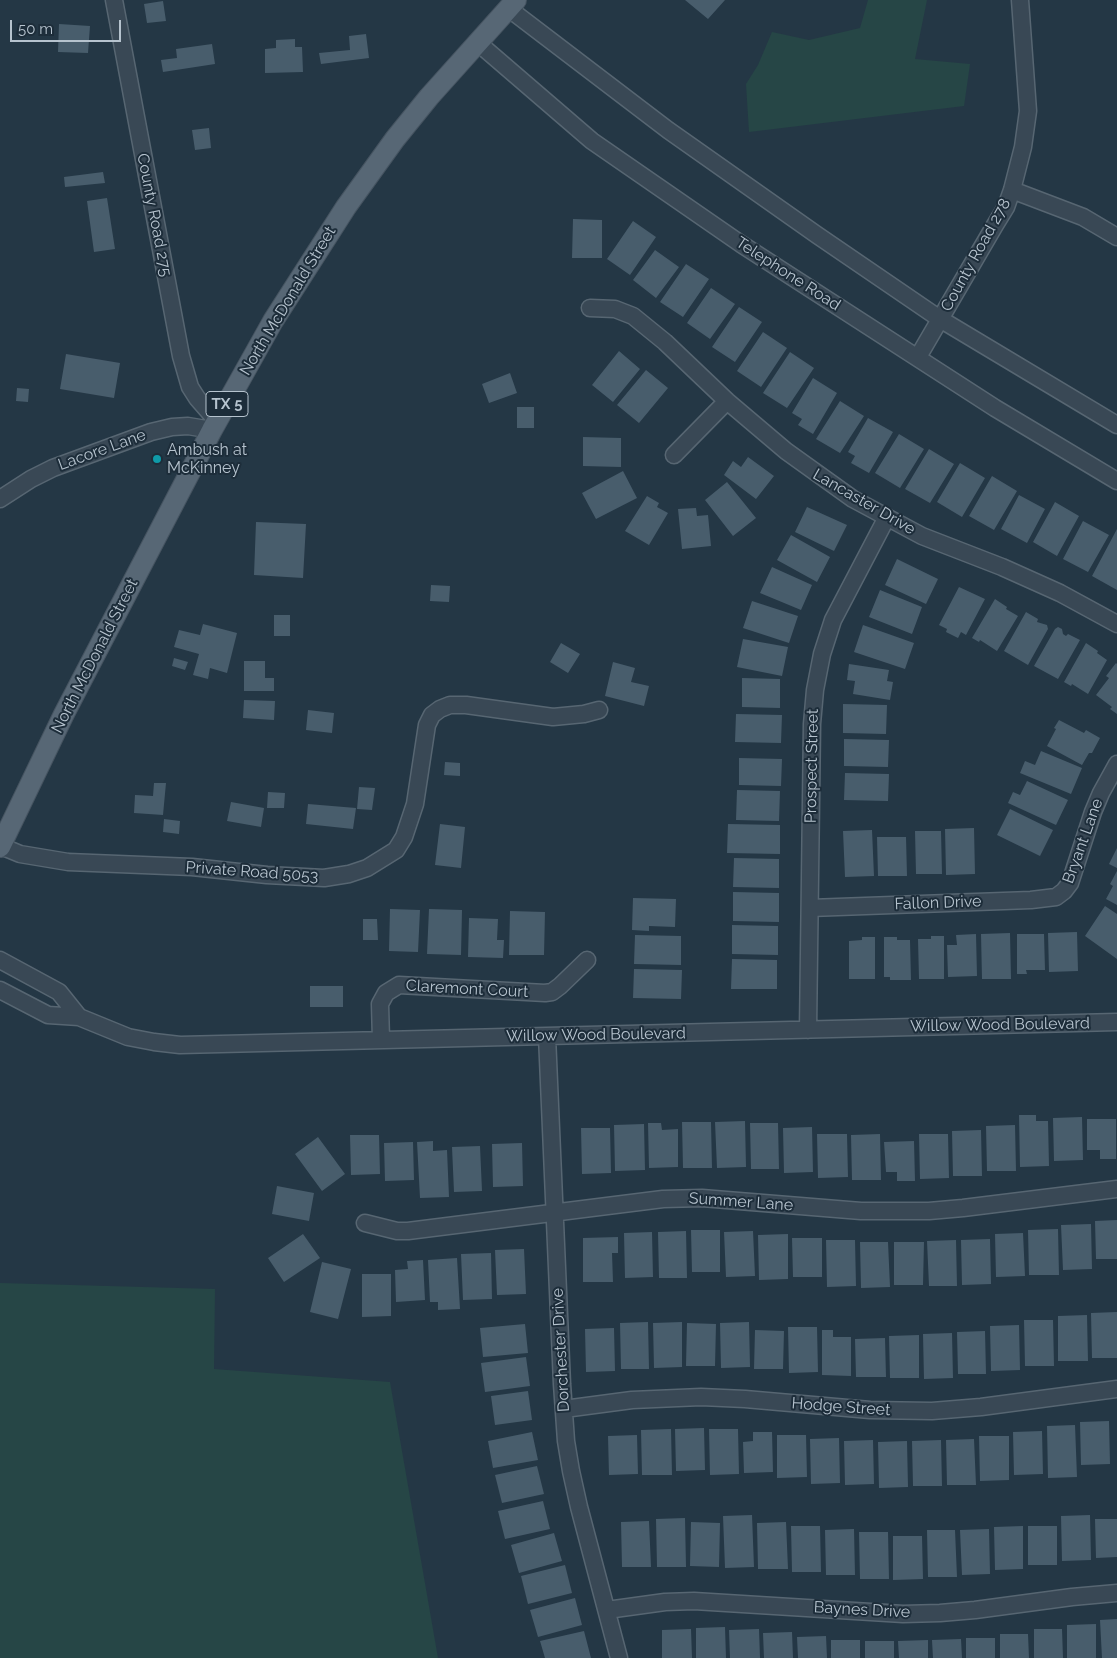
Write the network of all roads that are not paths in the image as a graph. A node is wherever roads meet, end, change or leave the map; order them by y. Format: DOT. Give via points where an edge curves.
graph roads {
  1 [pos="114,0"];
  2 [pos="1020,0"];
  3 [pos="512,4"];
  4 [pos="477,42"];
  5 [pos="1012,190"];
  6 [pos="1117,237"];
  7 [pos="590,308"];
  8 [pos="940,319"];
  9 [pos="918,357"];
  10 [pos="727,402"];
  11 [pos="1117,425"];
  12 [pos="215,426"];
  13 [pos="674,455"];
  14 [pos="1117,481"];
  15 [pos="0,499"];
  16 [pos="887,517"];
  17 [pos="1117,624"];
  18 [pos="599,710"];
  19 [pos="1117,764"];
  20 [pos="0,846"];
  21 [pos="1064,891"];
  22 [pos="810,908"];
  23 [pos="0,960"];
  24 [pos="587,960"];
  25 [pos="0,990"];
  26 [pos="78,1017"];
  27 [pos="1117,1022"];
  28 [pos="808,1030"];
  29 [pos="547,1036"];
  30 [pos="381,1040"];
  31 [pos="1117,1189"];
  32 [pos="553,1212"];
  33 [pos="365,1224"];
  34 [pos="1117,1389"];
  35 [pos="564,1409"];
  36 [pos="1117,1593"];
  37 [pos="606,1610"];
  38 [pos="620,1658"];
  1 -- 12 [label="street, County Road 275" via="181,356 190,387"];
  2 -- 5 [label="street, County Road 278" via="1028,111"];
  3 -- 4 [label="main road, North McDonald Street / TX 5"];
  3 -- 8 [label="street" via="668,130"];
  4 -- 9 [label="street, Telephone Road" via="592,141 741,244"];
  4 -- 12 [label="main road, North McDonald Street / TX 5" via="410,120 346,207 273,321"];
  5 -- 6 [label="street" via="1083,217"];
  5 -- 8 [label="street, County Road 278" via="1006,207"];
  7 -- 10 [label="street, Lancaster Drive" via="615,309 633,316"];
  8 -- 9 [label="street, County Road 278"];
  8 -- 11 [label="street"];
  9 -- 14 [label="street, Telephone Road" via="995,408"];
  10 -- 13 [label="street"];
  10 -- 16 [label="street, Lancaster Drive" via="801,464 853,499"];
  12 -- 15 [label="street, Lacore Lane" via="172,427 151,432 53,468"];
  12 -- 20 [label="main road, North McDonald Street / TX 5" via="69,705"];
  16 -- 17 [label="street, Lancaster Drive" via="922,536 1032,580"];
  16 -- 22 [label="street, Prospect Street" via="833,620 822,654 812,724"];
  18 -- 20 [label="street, Private Road 5053" via="553,717 466,705 440,708 426,725 415,804 404,837 396,850 368,868 348,874 324,878 192,867 68,862 20,854"];
  19 -- 21 [label="street, Bryant Lane" via="1101,792 1070,883"];
  21 -- 22 [label="street, Fallon Drive" via="1046,899"];
  22 -- 28 [label="street, Prospect Street"];
  23 -- 26 [label="street" via="59,992"];
  24 -- 30 [label="street, Claremont Court" via="560,986 545,993 400,985 386,993 380,1004"];
  25 -- 26 [label="street, Willow Wood Boulevard" via="48,1015"];
  26 -- 30 [label="street, Willow Wood Boulevard" via="128,1037 180,1045"];
  27 -- 28 [label="street, Willow Wood Boulevard"];
  28 -- 29 [label="street, Willow Wood Boulevard"];
  29 -- 30 [label="street, Willow Wood Boulevard"];
  29 -- 32 [label="street, Dorchester Drive"];
  31 -- 32 [label="street, Summer Lane" via="928,1211 861,1211 702,1198 663,1199"];
  32 -- 33 [label="street, Summer Lane" via="408,1231"];
  32 -- 35 [label="street, Dorchester Drive"];
  34 -- 35 [label="street, Hodge Street" via="980,1408 932,1411 870,1410 701,1397 632,1400"];
  35 -- 37 [label="street, Dorchester Drive" via="571,1471"];
  36 -- 37 [label="street, Baynes Drive" via="940,1613 885,1613 694,1601"];
  37 -- 38 [label="street, Dorchester Drive"];
}
